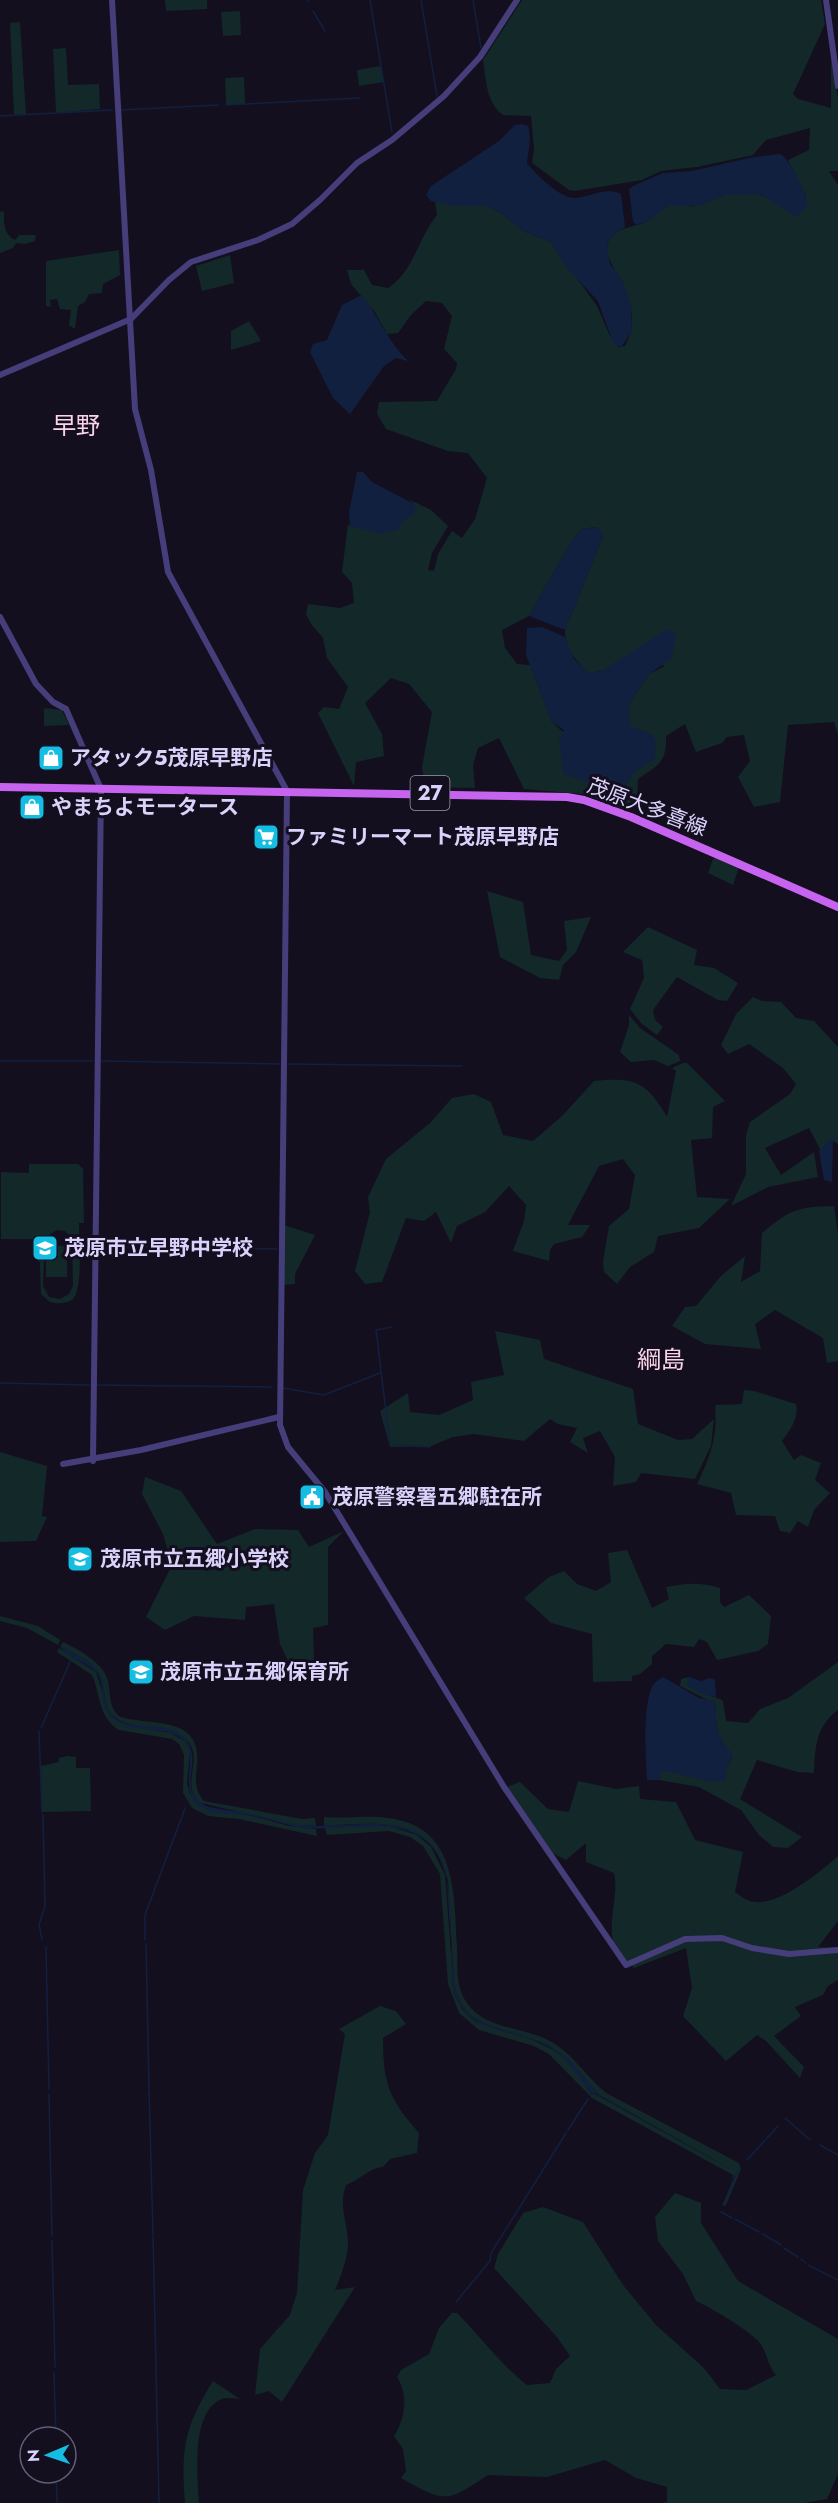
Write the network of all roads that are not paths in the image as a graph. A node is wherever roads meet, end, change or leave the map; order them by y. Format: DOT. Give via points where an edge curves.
graph roads {
  1 [pos="112,0"];
  2 [pos="517,0"];
  3 [pos="825,0"];
  4 [pos="838,86"];
  5 [pos="131,319"];
  6 [pos="0,375"];
  7 [pos="0,617"];
  8 [pos="0,787"];
  9 [pos="101,789"];
  10 [pos="287,791"];
  11 [pos="838,907"];
  12 [pos="279,1417"];
  13 [pos="93,1461"];
  14 [pos="63,1464"];
  15 [pos="838,1950"];
  1 -- 5 [label="street"];
  2 -- 5 [label="street" via="480,57 444,96 392,140 357,163 306,213 258,240 191,262"];
  3 -- 4 [label="street"];
  5 -- 6 [label="street"];
  5 -- 10 [label="street" via="135,409 151,470 168,572"];
  7 -- 9 [label="street" via="36,684 66,709"];
  8 -- 9 [label="main road, 茂原大多喜線 / 27"];
  9 -- 10 [label="main road, 茂原大多喜線 / 27"];
  9 -- 13 [label="street"];
  10 -- 11 [label="main road, 茂原大多喜線 / 27" via="535,795 584,800"];
  10 -- 12 [label="street"];
  12 -- 13 [label="street"];
  12 -- 15 [label="street" via="288,1447 325,1492 504,1787 626,1965 685,1939 722,1938 789,1954"];
  13 -- 14 [label="street"];
}
